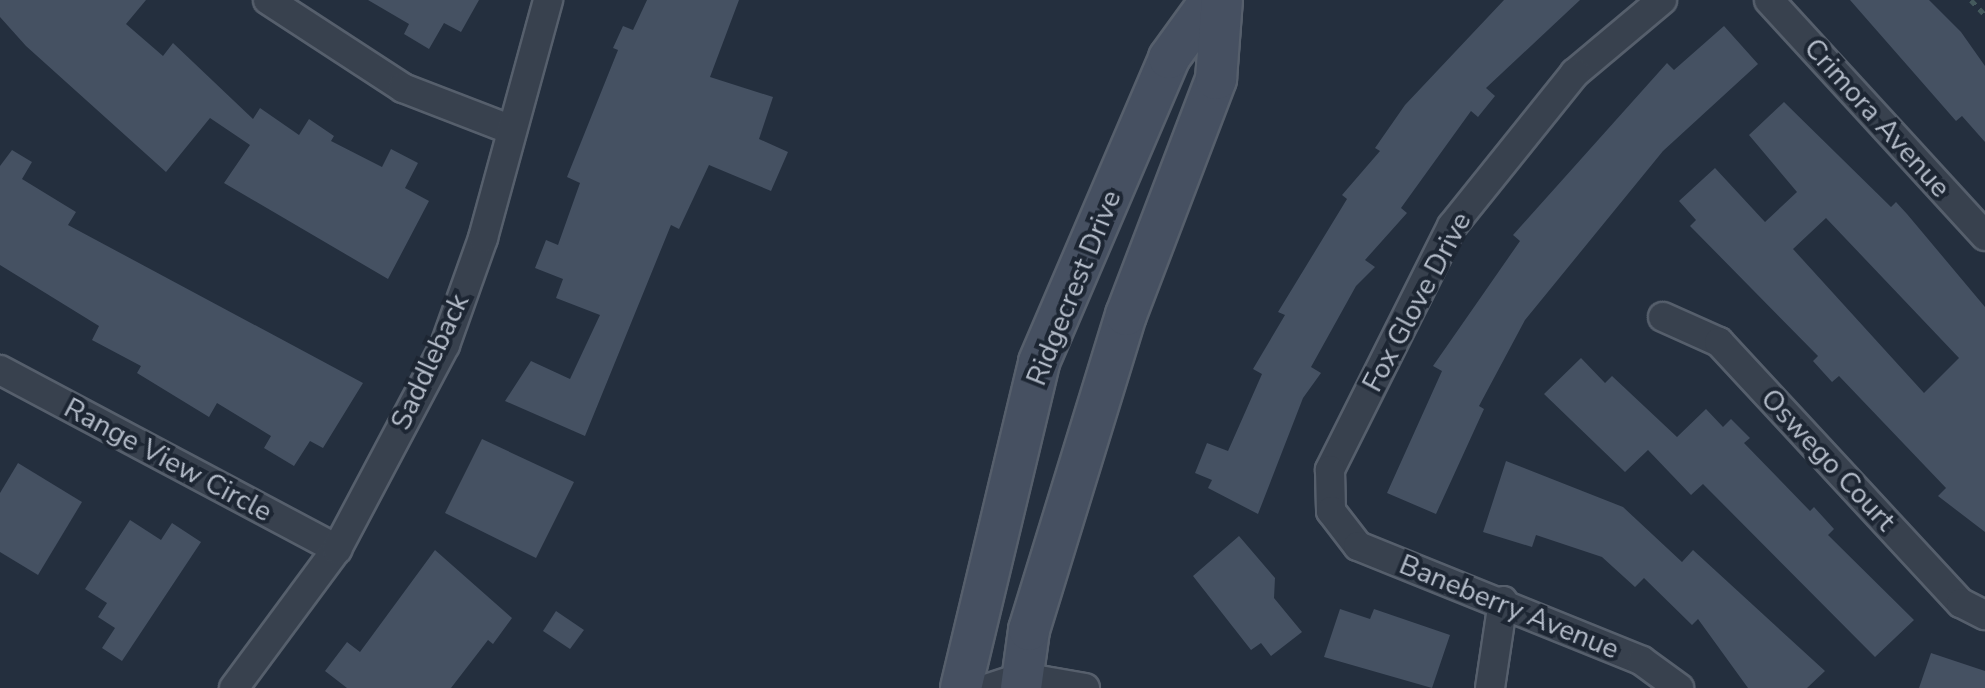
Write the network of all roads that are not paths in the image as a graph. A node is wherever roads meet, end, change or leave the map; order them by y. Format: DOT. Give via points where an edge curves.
graph roads {
  1 [pos="268,0"];
  2 [pos="548,0"];
  3 [pos="1211,0"];
  4 [pos="1222,0"];
  5 [pos="1662,0"];
  6 [pos="1769,0"];
  7 [pos="509,129"];
  8 [pos="1985,236"];
  9 [pos="1663,317"];
  10 [pos="0,370"];
  11 [pos="1340,528"];
  12 [pos="337,549"];
  13 [pos="1503,601"];
  14 [pos="1985,615"];
  15 [pos="1011,684"];
  16 [pos="234,688"];
  17 [pos="961,688"];
  18 [pos="1085,688"];
  19 [pos="1490,688"];
  20 [pos="1679,688"];
  1 -- 7 [label="street" via="403,88"];
  2 -- 7 [label="street, Saddleback"];
  3 -- 17 [label="street, Ridgecrest Drive" via="1169,58 1039,362"];
  4 -- 15 [label="street, Ridgecrest Drive" via="1216,79 1121,330"];
  5 -- 11 [label="street, Fox Glove Drive" via="1575,73 1452,226 1330,470 1331,511"];
  6 -- 8 [label="street, Crimora Avenue"];
  7 -- 12 [label="street, Saddleback" via="445,345"];
  9 -- 14 [label="street, Oswego Court" via="1719,342 1961,603"];
  10 -- 12 [label="street, Range View Circle"];
  11 -- 13 [label="street, Baneberry Avenue" via="1373,553"];
  12 -- 16 [label="street, Saddleback"];
  13 -- 19 [label="street"];
  13 -- 20 [label="street, Baneberry Avenue" via="1642,661"];
  15 -- 18 [label="street"];
}
